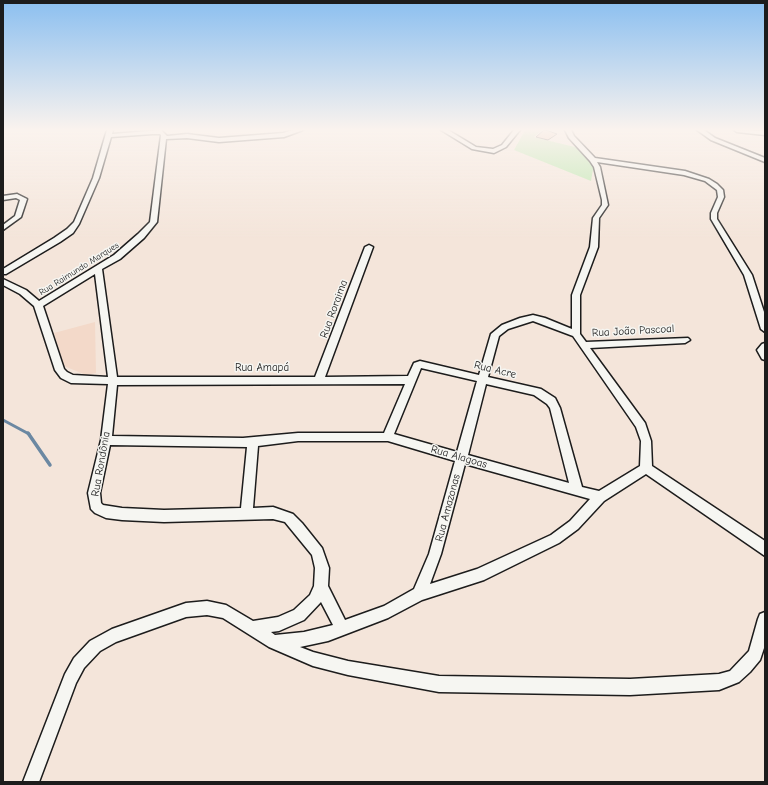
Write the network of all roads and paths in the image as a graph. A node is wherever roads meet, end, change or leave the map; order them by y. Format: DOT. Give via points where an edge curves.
graph roads {
  1 [pos="99,167"];
  2 [pos="160,167"];
  3 [pos="596,167"];
  4 [pos="640,167"];
  5 [pos="3,198"];
  6 [pos="3,228"];
  7 [pos="369,247"];
  8 [pos="98,269"];
  9 [pos="3,272"];
  10 [pos="3,282"];
  11 [pos="38,304"];
  12 [pos="765,329"];
  13 [pos="576,334"];
  14 [pos="685,340"];
  15 [pos="583,345"];
  16 [pos="765,346"];
  17 [pos="765,357"];
  18 [pos="483,379"];
  19 [pos="319,380"];
  20 [pos="410,380"];
  21 [pos="113,381"];
  22 [pos="388,437"];
  23 [pos="106,440"];
  24 [pos="253,442"];
  25 [pos="462,458"];
  26 [pos="646,468"];
  27 [pos="577,490"];
  28 [pos="600,498"];
  29 [pos="247,514"];
  30 [pos="765,550"];
  31 [pos="321,587"];
  32 [pos="420,594"];
  33 [pos="765,619"];
  34 [pos="253,628"];
  35 [pos="342,629"];
  36 [pos="274,642"];
  37 [pos="31,782"];
  1 -- 9 [label="street" via="77,223 70,231"];
  2 -- 8 [label="street, Rua Raimundo Marques" via="153,222 130,247"];
  3 -- 13 [label="street" via="605,205 596,218 596,241 576,295"];
  4 -- 12 [label="street" via="696,176 720,190 721,197 714,219 748,275"];
  5 -- 6 [label="street" via="17,196 24,199 18,217"];
  7 -- 19 [label="street, Rua Roraima"];
  8 -- 11 [label="street, Rua Raimundo Marques"];
  8 -- 21 [label="street, Rua Rondônia"];
  10 -- 11 [label="street" via="23,292"];
  11 -- 21 [label="street, Rua Amapá" via="60,370 64,375 71,379"];
  13 -- 15 [label="street"];
  13 -- 18 [label="street, Rua Amazonas" via="532,318 505,327 495,334"];
  14 -- 15 [label="street, Rua João Pascoal"];
  15 -- 26 [label="street" via="641,426 646,441"];
  16 -- 17 [label="street" via="762,350"];
  18 -- 20 [label="street, Rua Acre" via="420,364"];
  18 -- 25 [label="street, Rua Amazonas"];
  18 -- 27 [label="street, Rua Acre" via="537,392 551,401"];
  19 -- 20 [label="street, Rua Amapá"];
  19 -- 21 [label="street, Rua Amapá"];
  20 -- 22 [label="street, Rua Acre"];
  21 -- 23 [label="street, Rua Rondônia"];
  22 -- 24 [label="street, Rua Alagoas" via="298,437"];
  22 -- 25 [label="street, Rua Alagoas"];
  23 -- 24 [label="street, Rua Alagoas"];
  23 -- 29 [label="street, Rua Rondônia" via="94,493 95,505 99,509 122,514 164,516"];
  24 -- 29 [label="street"];
  25 -- 27 [label="street, Rua Alagoas"];
  25 -- 32 [label="street, Rua Amazonas" via="435,554"];
  26 -- 28 [label="street"];
  26 -- 30 [label="street"];
  27 -- 28 [label="street, Rua Alagoas"];
  28 -- 32 [label="street" via="574,525 555,539 479,576"];
  29 -- 31 [label="street" via="273,513 289,518 317,552 322,568"];
  31 -- 34 [label="street" via="315,600 299,615 279,624"];
  31 -- 35 [label="street"];
  32 -- 35 [label="street" via="388,611"];
  33 -- 36 [label="street" via="755,655 734,677 719,682 630,687 440,684 348,668 314,659"];
  34 -- 36 [label="street"];
  34 -- 37 [label="street" via="216,609 186,610 112,636 95,646 79,663 70,679"];
  35 -- 36 [label="street" via="304,639"];
}
